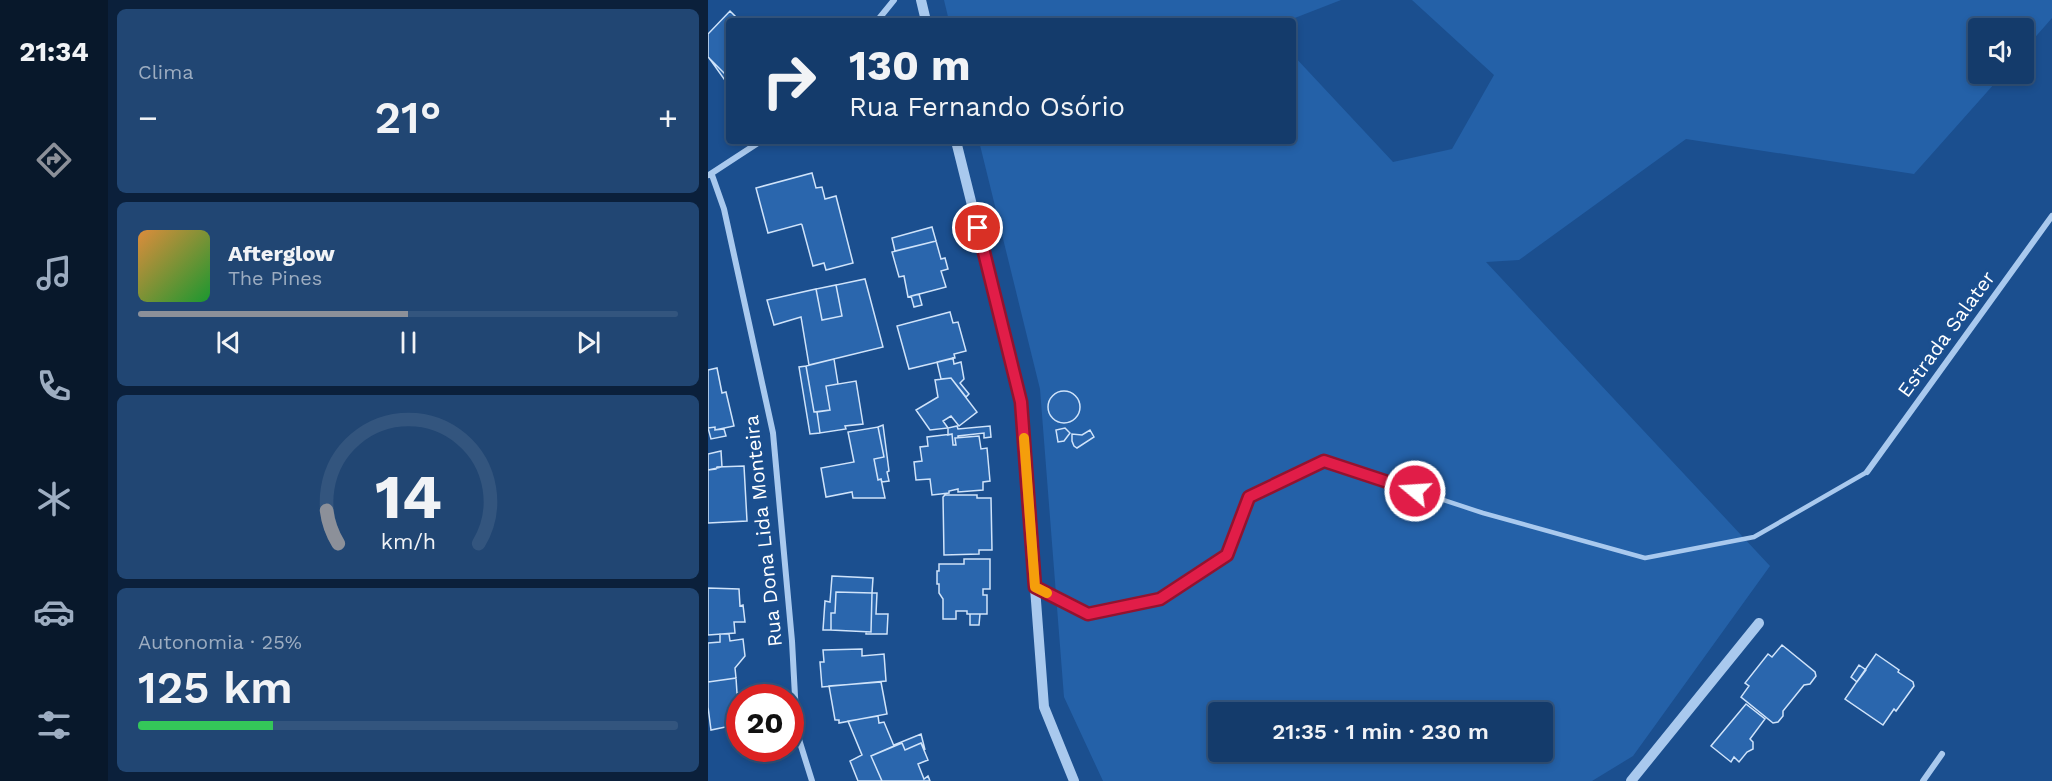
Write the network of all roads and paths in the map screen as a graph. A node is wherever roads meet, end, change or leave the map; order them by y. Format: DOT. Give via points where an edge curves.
graph roads {
  1 [pos="894,0"];
  2 [pos="921,0"];
  3 [pos="879,18"];
  4 [pos="925,18"];
  5 [pos="756,144"];
  6 [pos="957,144"];
  7 [pos="710,175"];
  8 [pos="2052,216"];
  9 [pos="1868,472"];
  10 [pos="1035,587"];
  11 [pos="1759,623"];
  12 [pos="1942,754"];
  13 [pos="812,781"];
  14 [pos="1074,781"];
  15 [pos="1630,781"];
  16 [pos="1923,781"];
  1 -- 3 [label="street"];
  2 -- 4 [label="street"];
  5 -- 7 [label="street"];
  6 -- 10 [label="street" via="1021,402"];
  7 -- 13 [label="street, Rua Dona Lida Monteira" via="724,209 773,433 798,733"];
  8 -- 9 [label="street, Estrada Salater"];
  9 -- 10 [label="lane" via="1754,537 1645,558 1483,513 1324,461 1249,497 1227,555 1160,599 1088,614"];
  10 -- 14 [label="street" via="1044,707"];
  11 -- 15 [label="street"];
  12 -- 16 [label="street"];
}
